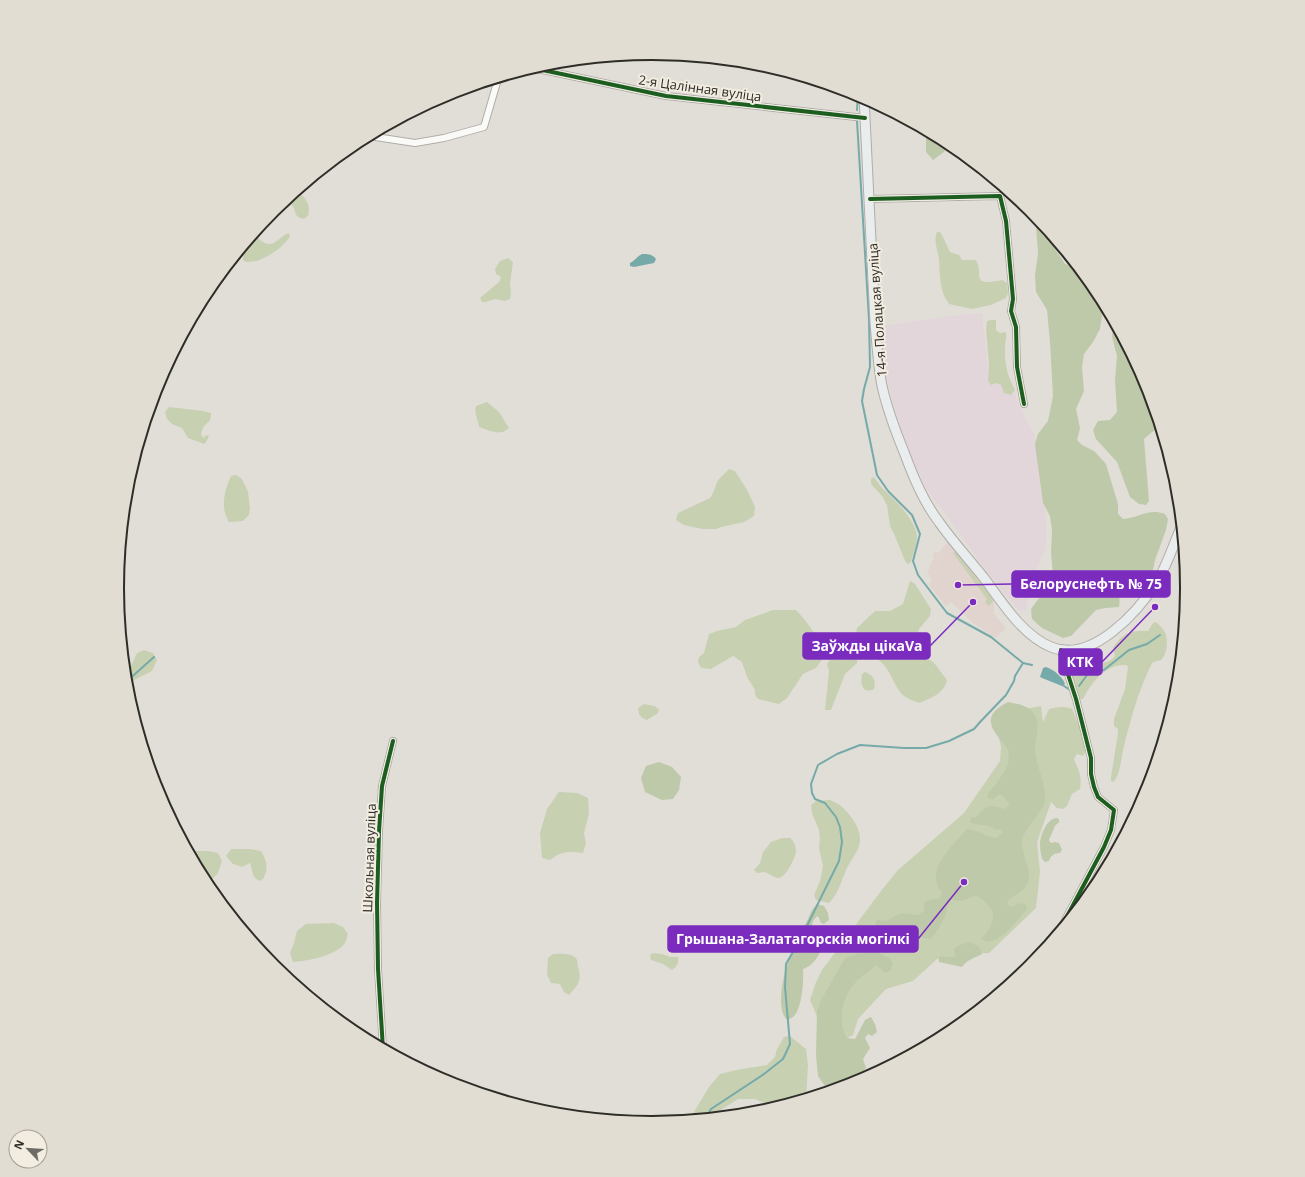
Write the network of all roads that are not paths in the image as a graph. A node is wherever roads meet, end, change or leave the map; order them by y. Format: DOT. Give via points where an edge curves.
graph roads {
  1 [pos="546,71"];
  2 [pos="497,84"];
  3 [pos="864,105"];
  4 [pos="865,118"];
  5 [pos="378,137"];
  6 [pos="870,199"];
  7 [pos="1024,404"];
  8 [pos="1178,535"];
  9 [pos="1061,650"];
  10 [pos="393,741"];
  11 [pos="1071,911"];
  12 [pos="383,1043"];
  1 -- 4 [label="street, 2-я Цалінная вуліца" via="666,96"];
  2 -- 5 [label="street" via="484,127 415,143"];
  3 -- 4 [label="main road, 14-я Полацкая вуліца"];
  4 -- 6 [label="main road, 14-я Полацкая вуліца"];
  6 -- 7 [label="street" via="1000,196 1006,221 1013,299 1011,311 1016,327 1017,367"];
  6 -- 9 [label="main road, 14-я Полацкая вуліца" via="878,358 882,386 907,460 925,500 938,521 1020,625 1041,642"];
  8 -- 9 [label="main road" via="1158,579 1126,620 1093,644 1071,651"];
  9 -- 11 [label="street" via="1091,758 1094,787 1098,797 1114,810 1112,830"];
  10 -- 12 [label="street, Школьная вуліца" via="382,786 379,831 378,962"];
}
